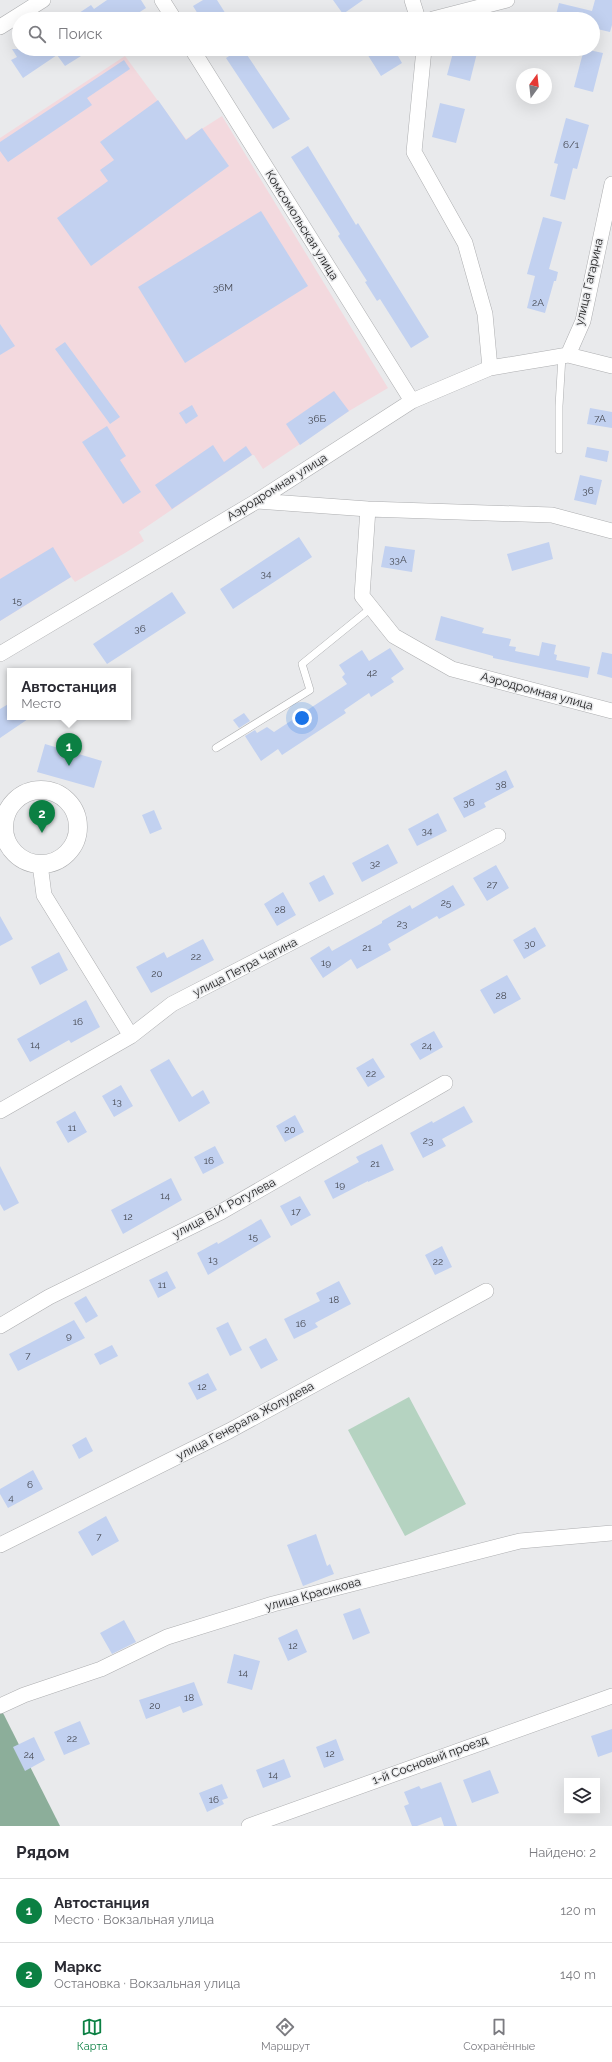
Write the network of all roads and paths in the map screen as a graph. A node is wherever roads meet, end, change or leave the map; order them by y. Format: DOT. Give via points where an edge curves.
graph roads {
  1 [pos="43,0"];
  2 [pos="162,0"];
  3 [pos="412,0"];
  4 [pos="507,0"];
  5 [pos="24,12"];
  6 [pos="170,12"];
  7 [pos="416,12"];
  8 [pos="460,12"];
  9 [pos="12,19"];
  10 [pos="0,27"];
  11 [pos="196,56"];
  12 [pos="423,56"];
  13 [pos="611,192"];
  14 [pos="565,356"];
  15 [pos="612,366"];
  16 [pos="490,368"];
  17 [pos="412,401"];
  18 [pos="559,450"];
  19 [pos="257,501"];
  20 [pos="368,509"];
  21 [pos="612,531"];
  22 [pos="371,608"];
  23 [pos="0,654"];
  24 [pos="612,711"];
  25 [pos="216,748"];
  26 [pos="1,827"];
  27 [pos="498,836"];
  28 [pos="40,864"];
  29 [pos="131,1036"];
  30 [pos="445,1083"];
  31 [pos="0,1110"];
  32 [pos="486,1291"];
  33 [pos="0,1326"];
  34 [pos="612,1533"];
  35 [pos="0,1545"];
  36 [pos="612,1696"];
  37 [pos="0,1706"];
  38 [pos="248,1826"];
  1 -- 5 [label="street"];
  2 -- 6 [label="street"];
  3 -- 7 [label="street"];
  4 -- 8 [label="street"];
  9 -- 10 [label="street"];
  11 -- 17 [label="street, Комсомольская улица"];
  12 -- 16 [label="street" via="414,152 465,243 485,314"];
  13 -- 14 [label="street, улица Гагарина" via="583,321"];
  14 -- 15 [label="street"];
  14 -- 16 [label="street, Аэродромная улица"];
  14 -- 18 [label="lane" via="559,406"];
  16 -- 17 [label="street, Аэродромная улица"];
  17 -- 19 [label="street, Аэродромная улица"];
  19 -- 20 [label="street"];
  19 -- 23 [label="street, Аэродромная улица"];
  20 -- 21 [label="street" via="552,515"];
  20 -- 22 [label="street, Аэродромная улица" via="362,596"];
  22 -- 24 [label="street, Аэродромная улица" via="394,636 452,669"];
  22 -- 25 [label="lane" via="302,664 310,690"];
  26 -- 28 [label="street" via="14,852 26,860"];
  26 -- 28 [label="street" via="15,800 28,792 42,789 56,793 68,801 76,813 78,827 75,842 67,853 54,861"];
  27 -- 29 [label="street, улица Петра Чагина" via="172,1004"];
  28 -- 29 [label="street" via="44,895"];
  29 -- 31 [label="street, улица Петра Чагина"];
  30 -- 33 [label="street, улица В.И. Рогулева" via="222,1212 49,1297"];
  32 -- 35 [label="street, улица Генерала Жолудева" via="229,1431"];
  34 -- 37 [label="street, улица Красикова" via="520,1541 274,1604 167,1637 101,1669 24,1695"];
  36 -- 38 [label="street, 1-й Сосновый проезд"];
}
